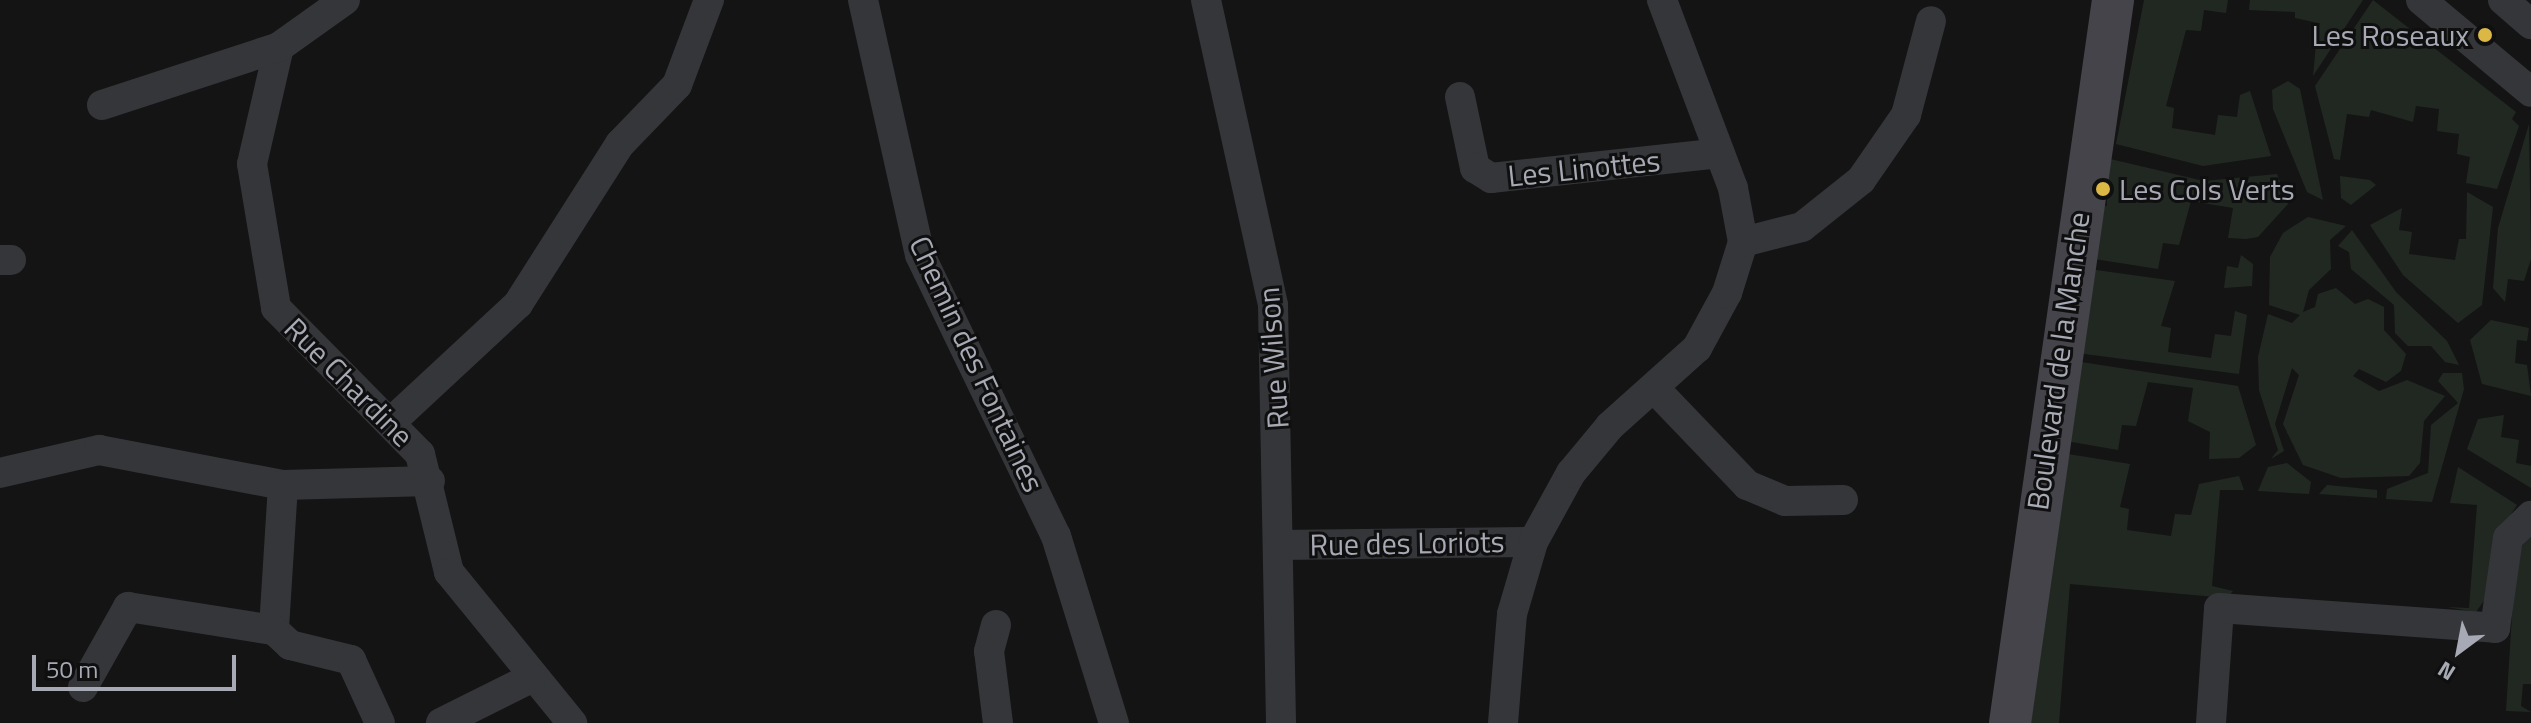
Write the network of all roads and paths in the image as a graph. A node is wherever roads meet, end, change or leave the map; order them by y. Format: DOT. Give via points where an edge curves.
graph roads {
  1 [pos="344,0"];
  2 [pos="709,0"];
  3 [pos="863,0"];
  4 [pos="1206,0"];
  5 [pos="1662,0"];
  6 [pos="2113,0"];
  7 [pos="2421,0"];
  8 [pos="2503,0"];
  9 [pos="1931,21"];
  10 [pos="2531,24"];
  11 [pos="279,47"];
  12 [pos="2531,92"];
  13 [pos="1460,97"];
  14 [pos="102,105"];
  15 [pos="1720,153"];
  16 [pos="1743,242"];
  17 [pos="1655,389"];
  18 [pos="390,423"];
  19 [pos="0,473"];
  20 [pos="430,481"];
  21 [pos="283,485"];
  22 [pos="1843,500"];
  23 [pos="2531,516"];
  24 [pos="1533,542"];
  25 [pos="1280,545"];
  26 [pos="996,625"];
  27 [pos="274,630"];
  28 [pos="531,678"];
  29 [pos="83,687"];
  30 [pos="380,723"];
  31 [pos="441,723"];
  32 [pos="572,723"];
  33 [pos="998,723"];
  34 [pos="1114,723"];
  35 [pos="1281,723"];
  36 [pos="1503,723"];
  37 [pos="2010,723"];
  38 [pos="2211,723"];
  1 -- 11 [label="street"];
  2 -- 18 [label="street" via="677,85 620,144 518,304"];
  3 -- 34 [label="street, Chemin des Fontaines" via="920,255 1056,536"];
  4 -- 25 [label="street, Rue Wilson" via="1273,305"];
  5 -- 15 [label="street"];
  6 -- 37 [label="main road, Boulevard de la Manche"];
  7 -- 12 [label="street"];
  8 -- 10 [label="street"];
  9 -- 16 [label="street" via="1906,115 1861,180 1802,227"];
  11 -- 14 [label="street"];
  11 -- 18 [label="street, Rue Chardine" via="252,164 276,308"];
  13 -- 15 [label="street, Les Linottes" via="1475,168 1491,178"];
  15 -- 16 [label="street"];
  16 -- 17 [label="street" via="1717,317"];
  17 -- 22 [label="street" via="1747,485 1785,501"];
  17 -- 24 [label="street" via="1571,473"];
  18 -- 20 [label="street, Rue Chardine" via="420,454"];
  19 -- 21 [label="street" via="99,450"];
  20 -- 21 [label="street"];
  20 -- 28 [label="street, Rue Chardine" via="433,521 449,572"];
  21 -- 27 [label="street"];
  23 -- 38 [label="street" via="2508,538 2495,628 2219,608"];
  24 -- 25 [label="street, Rue des Loriots"];
  24 -- 36 [label="street" via="1512,614"];
  25 -- 35 [label="street, Rue Wilson"];
  26 -- 33 [label="street" via="989,651"];
  27 -- 29 [label="street" via="128,607"];
  27 -- 30 [label="street" via="290,645 351,660"];
  28 -- 31 [label="street"];
  28 -- 32 [label="street, Rue Chardine"];
}
